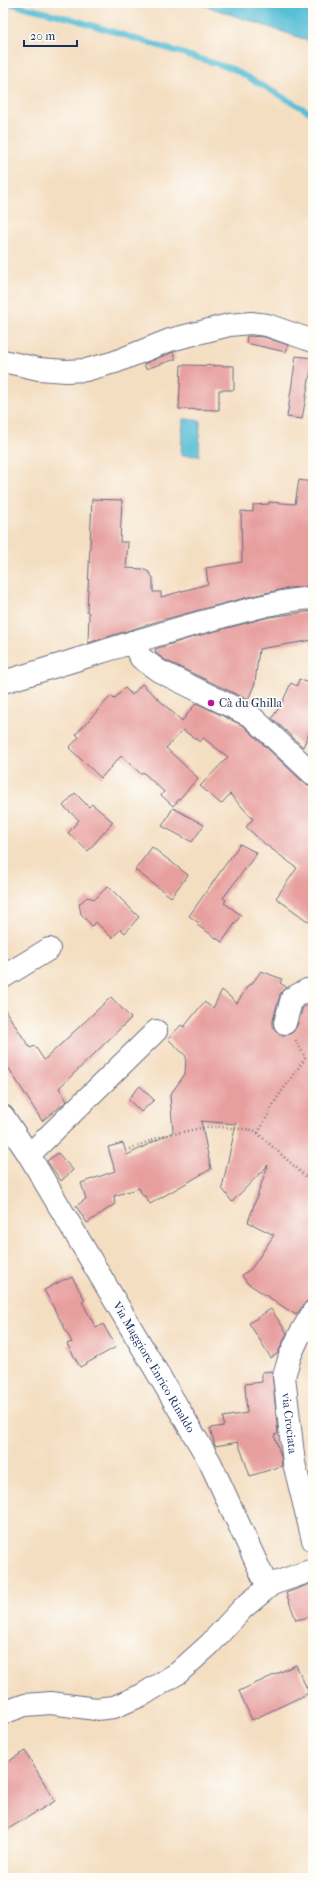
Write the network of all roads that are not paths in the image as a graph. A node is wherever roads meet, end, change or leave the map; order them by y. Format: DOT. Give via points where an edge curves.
graph roads {
  1 [pos="313,341"];
  2 [pos="3,361"];
  3 [pos="313,598"];
  4 [pos="132,642"];
  5 [pos="3,682"];
  6 [pos="313,774"];
  7 [pos="49,949"];
  8 [pos="3,977"];
  9 [pos="313,990"];
  10 [pos="285,1023"];
  11 [pos="156,1031"];
  12 [pos="3,1116"];
  13 [pos="29,1155"];
  14 [pos="313,1312"];
  15 [pos="313,1540"];
  16 [pos="313,1570"];
  17 [pos="272,1584"];
  18 [pos="3,1713"];
  1 -- 2 [label="street" via="273,327 251,323 229,325 170,340 115,362 86,370 39,369"];
  3 -- 4 [label="street" via="269,604 164,631"];
  4 -- 5 [label="street"];
  4 -- 6 [label="street" via="140,658 159,671 251,716"];
  7 -- 8 [label="street"];
  9 -- 10 [label="street" via="307,990 292,998"];
  11 -- 13 [label="street"];
  12 -- 13 [label="street, Via Maggiore Enrico Rinaldo"];
  13 -- 17 [label="street, Via Maggiore Enrico Rinaldo" via="210,1462 264,1579"];
  14 -- 15 [label="street, via Crociata" via="290,1356 284,1376 294,1463"];
  16 -- 17 [label="street"];
  17 -- 18 [label="street" via="243,1608 210,1644 178,1673 142,1695 114,1707 96,1709 51,1703 25,1705"];
}
